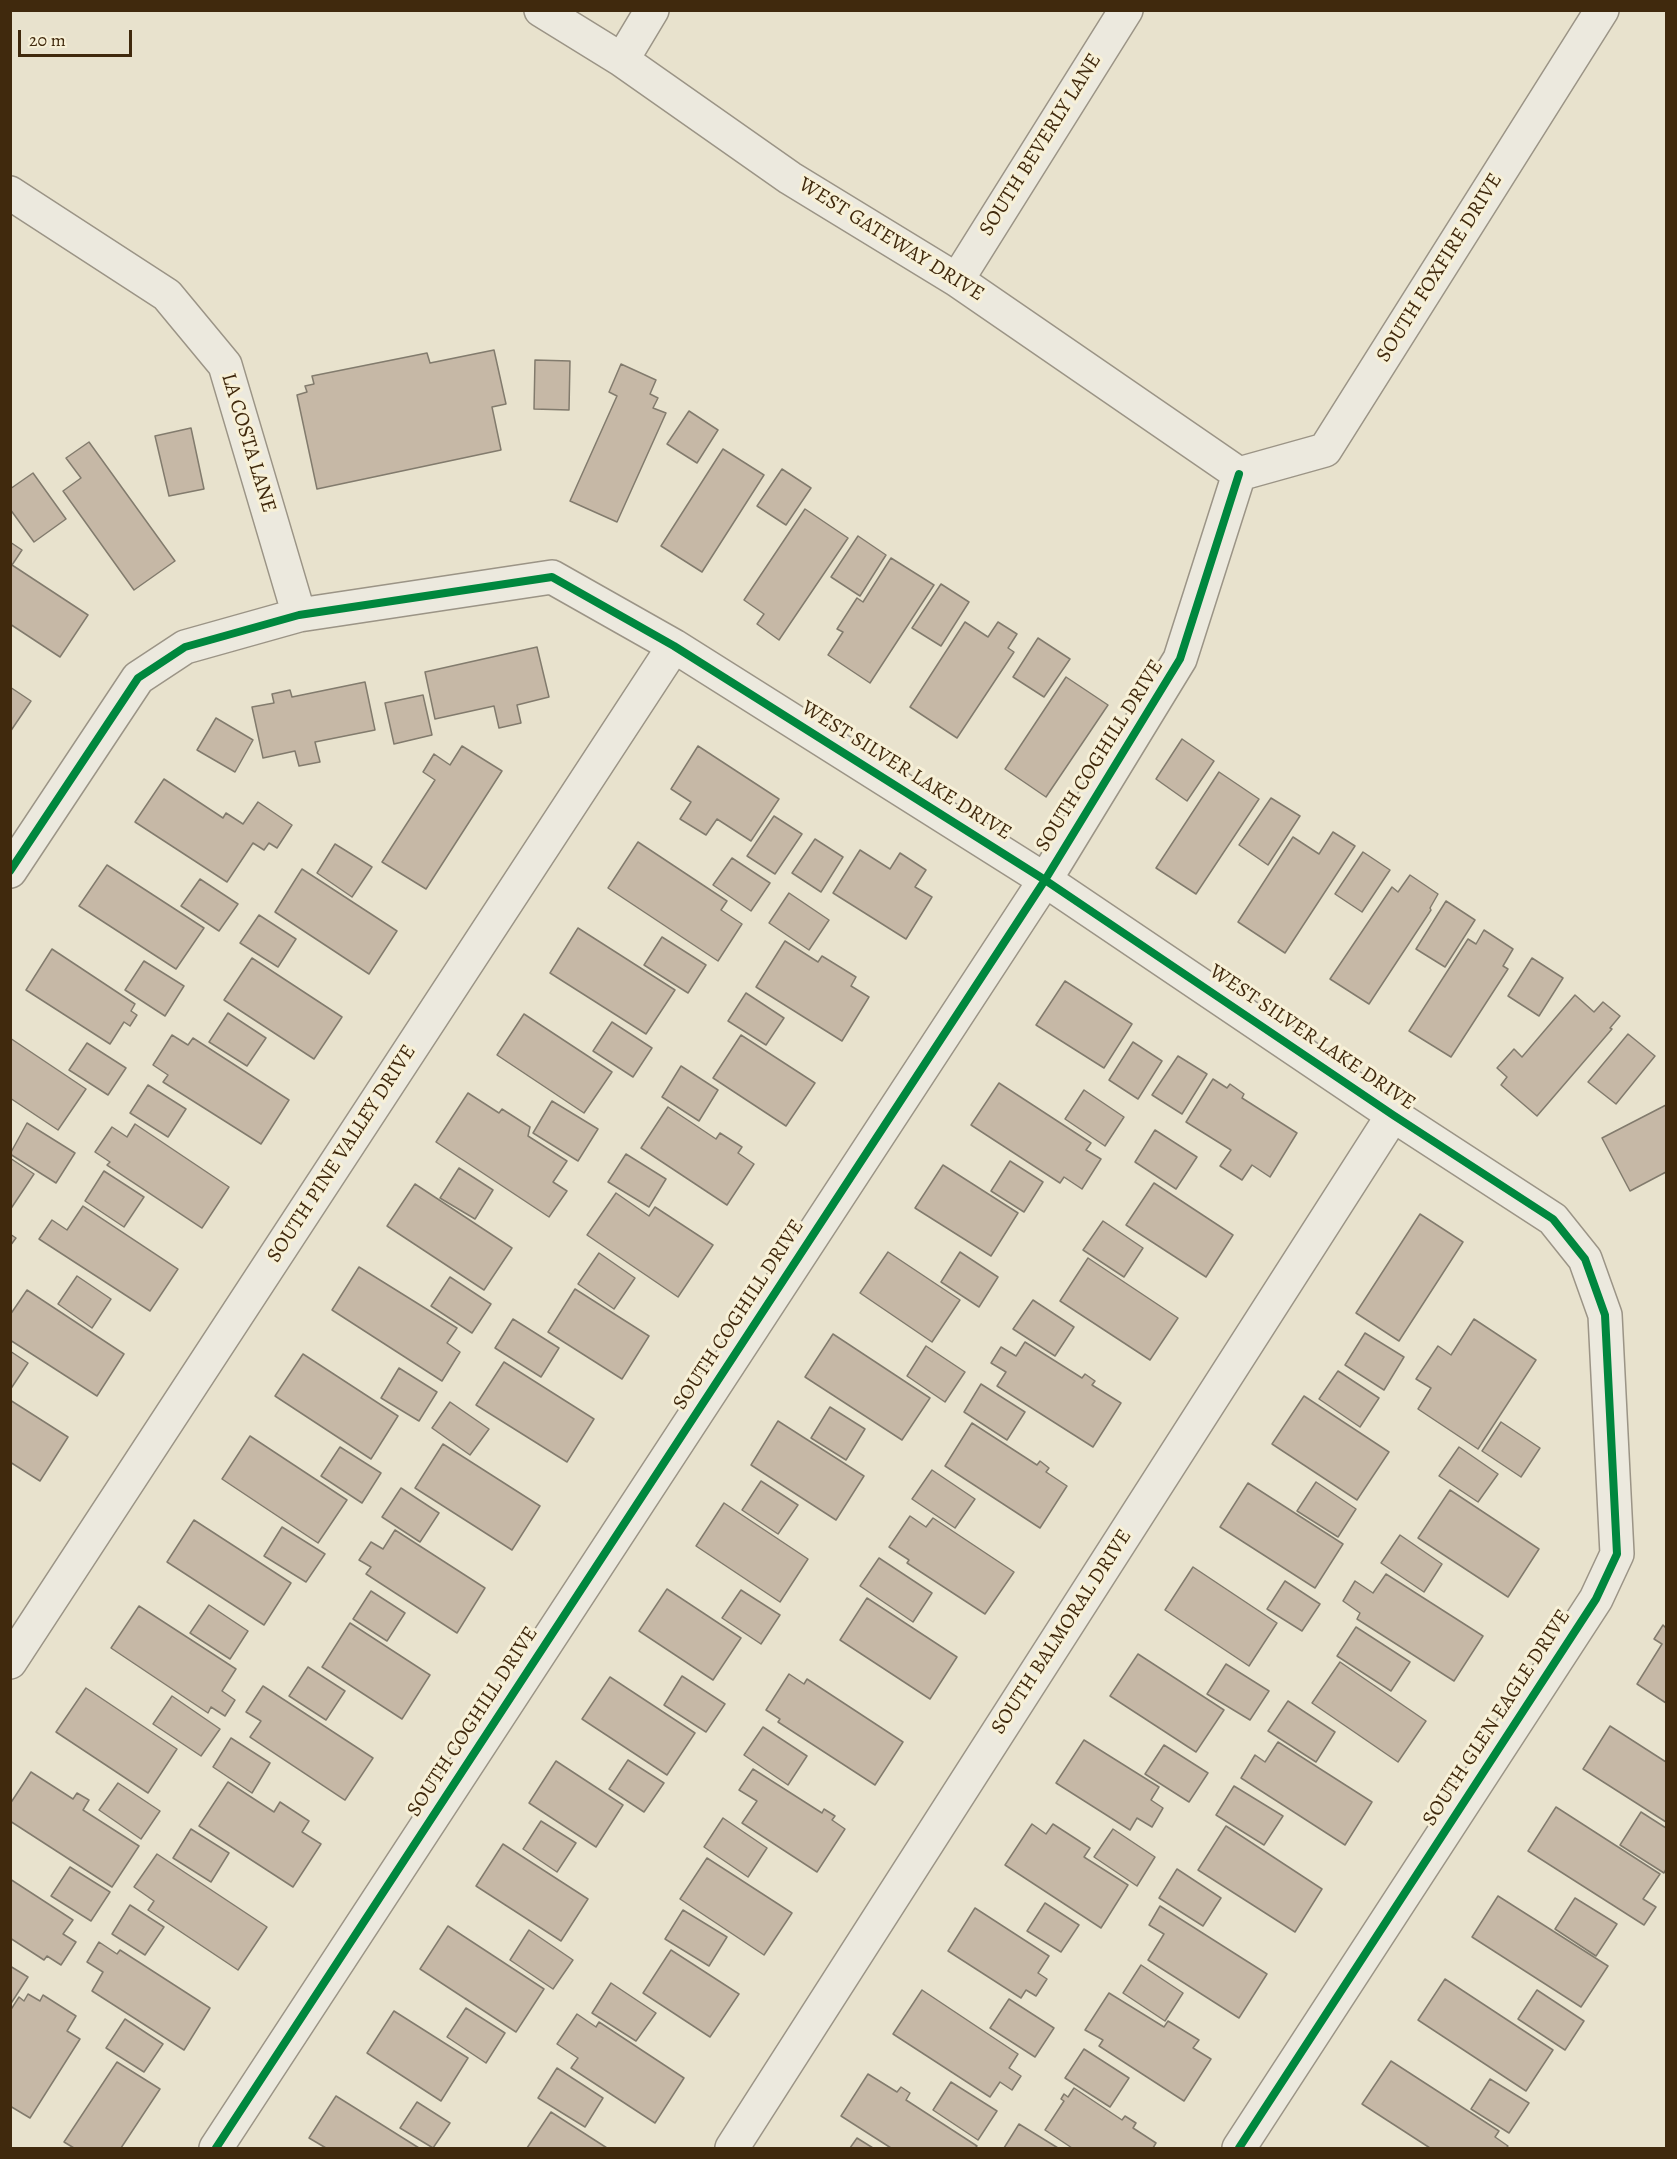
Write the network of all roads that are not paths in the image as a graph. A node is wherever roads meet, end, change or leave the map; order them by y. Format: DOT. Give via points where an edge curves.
graph roads {
  1 [pos="541,10"];
  2 [pos="652,10"];
  3 [pos="1126,10"];
  4 [pos="1602,10"];
  5 [pos="622,60"];
  6 [pos="10,193"];
  7 [pos="957,280"];
  8 [pos="1239,474"];
  9 [pos="299,615"];
  10 [pos="674,646"];
  11 [pos="10,871"];
  12 [pos="1045,880"];
  13 [pos="1393,1115"];
  14 [pos="1585,1259"];
  15 [pos="10,1662"];
  16 [pos="216,2148"];
  17 [pos="732,2148"];
  18 [pos="1239,2148"];
  1 -- 5 [label="street, WEST GATEWAY DRIVE"];
  2 -- 5 [label="street"];
  3 -- 7 [label="street, SOUTH BEVERLY LANE"];
  4 -- 8 [label="street, SOUTH FOXFIRE DRIVE" via="1325,450"];
  5 -- 7 [label="street, WEST GATEWAY DRIVE" via="790,178"];
  6 -- 9 [label="street, LA COSTA LANE" via="167,295 225,365"];
  7 -- 8 [label="street, WEST GATEWAY DRIVE"];
  8 -- 12 [label="street, SOUTH COGHILL DRIVE" via="1180,659"];
  9 -- 10 [label="street, WEST SILVER LAKE DRIVE" via="552,577"];
  9 -- 11 [label="street, WEST SILVER LAKE DRIVE" via="185,647 138,678"];
  10 -- 12 [label="street, WEST SILVER LAKE DRIVE"];
  10 -- 15 [label="street, SOUTH PINE VALLEY DRIVE"];
  12 -- 13 [label="street, WEST SILVER LAKE DRIVE"];
  12 -- 16 [label="street, SOUTH COGHILL DRIVE"];
  13 -- 14 [label="street, WEST SILVER LAKE DRIVE" via="1553,1219"];
  13 -- 17 [label="street, SOUTH BALMORAL DRIVE"];
  14 -- 18 [label="street, SOUTH GLEN EAGLE DRIVE" via="1605,1315 1617,1554 1596,1599"];
}
